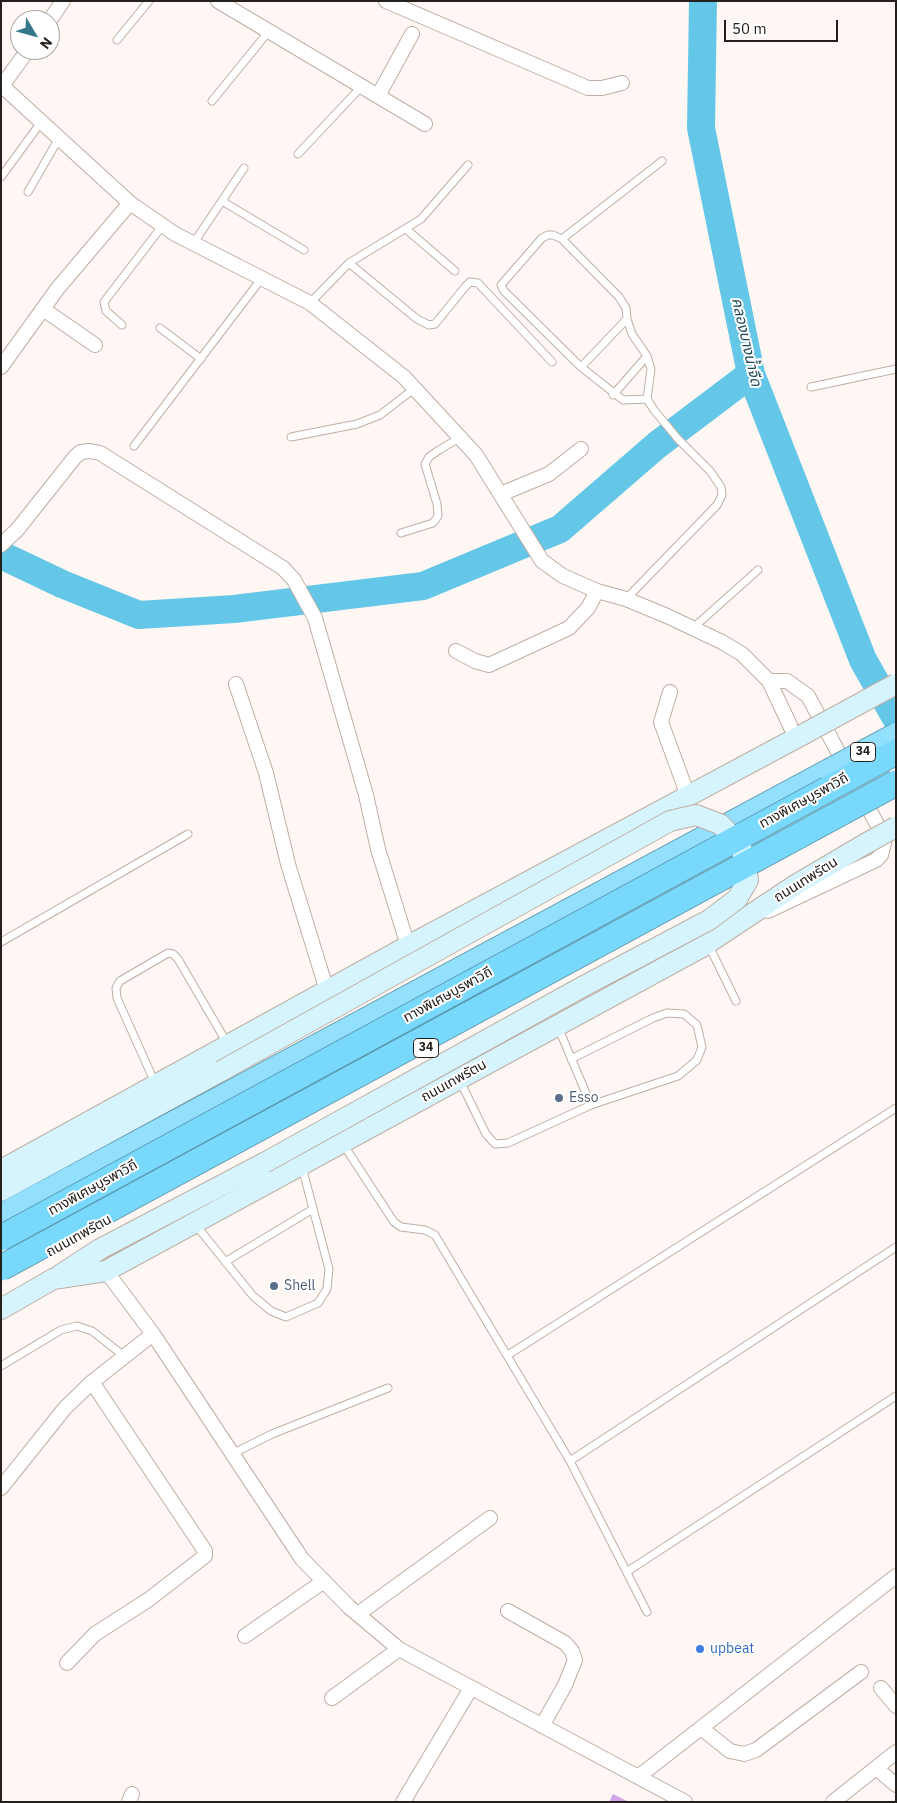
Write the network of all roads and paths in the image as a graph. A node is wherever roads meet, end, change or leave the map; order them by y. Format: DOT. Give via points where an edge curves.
graph roads {
  1 [pos="149,1"];
  2 [pos="218,1"];
  3 [pos="386,1"];
  4 [pos="269,32"];
  5 [pos="412,34"];
  6 [pos="118,40"];
  7 [pos="21,60"];
  8 [pos="622,83"];
  9 [pos="2,86"];
  10 [pos="362,86"];
  11 [pos="378,96"];
  12 [pos="212,101"];
  13 [pos="42,121"];
  14 [pos="425,124"];
  15 [pos="59,138"];
  16 [pos="298,154"];
  17 [pos="662,161"];
  18 [pos="468,165"];
  19 [pos="244,168"];
  20 [pos="1,177"];
  21 [pos="28,192"];
  22 [pos="222,201"];
  23 [pos="130,202"];
  24 [pos="163,225"];
  25 [pos="406,229"];
  26 [pos="562,240"];
  27 [pos="193,244"];
  28 [pos="304,250"];
  29 [pos="349,263"];
  30 [pos="455,271"];
  31 [pos="262,278"];
  32 [pos="310,303"];
  33 [pos="43,309"];
  34 [pos="627,319"];
  35 [pos="122,325"];
  36 [pos="160,328"];
  37 [pos="95,344"];
  38 [pos="647,356"];
  39 [pos="201,359"];
  40 [pos="552,362"];
  41 [pos="1,367"];
  42 [pos="581,367"];
  43 [pos="896,369"];
  44 [pos="811,387"];
  45 [pos="416,388"];
  46 [pos="614,394"];
  47 [pos="647,399"];
  48 [pos="291,437"];
  49 [pos="461,437"];
  50 [pos="134,446"];
  51 [pos="581,449"];
  52 [pos="501,494"];
  53 [pos="401,533"];
  54 [pos="1,544"];
  55 [pos="758,570"];
  56 [pos="597,591"];
  57 [pos="626,599"];
  58 [pos="693,628"];
  59 [pos="456,650"];
  60 [pos="769,680"];
  61 [pos="236,684"];
  62 [pos="896,684"];
  63 [pos="670,692"];
  64 [pos="896,734"];
  65 [pos="799,737"];
  66 [pos="896,752"];
  67 [pos="896,783"];
  68 [pos="896,792"];
  69 [pos="688,796"];
  70 [pos="896,827"];
  71 [pos="188,834"];
  72 [pos="741,923"];
  73 [pos="1,942"];
  74 [pos="708,943"];
  75 [pos="408,946"];
  76 [pos="327,991"];
  77 [pos="736,1001"];
  78 [pos="558,1025"];
  79 [pos="228,1046"];
  80 [pos="571,1059"];
  81 [pos="458,1079"];
  82 [pos="155,1085"];
  83 [pos="591,1105"];
  84 [pos="896,1108"];
  85 [pos="342,1142"];
  86 [pos="301,1165"];
  87 [pos="1,1170"];
  88 [pos="1,1191"];
  89 [pos="313,1209"];
  90 [pos="1,1215"];
  91 [pos="194,1223"];
  92 [pos="1,1238"];
  93 [pos="896,1247"];
  94 [pos="226,1262"];
  95 [pos="1,1268"];
  96 [pos="106,1271"];
  97 [pos="1,1278"];
  98 [pos="52,1279"];
  99 [pos="1,1309"];
  100 [pos="153,1334"];
  101 [pos="508,1355"];
  102 [pos="124,1356"];
  103 [pos="1,1366"];
  104 [pos="92,1382"];
  105 [pos="388,1388"];
  106 [pos="896,1396"];
  107 [pos="232,1454"];
  108 [pos="570,1461"];
  109 [pos="1,1488"];
  110 [pos="490,1518"];
  111 [pos="628,1571"];
  112 [pos="896,1576"];
  113 [pos="324,1581"];
  114 [pos="508,1611"];
  115 [pos="647,1612"];
  116 [pos="358,1614"];
  117 [pos="245,1636"];
  118 [pos="399,1649"];
  119 [pos="66,1663"];
  120 [pos="861,1672"];
  121 [pos="471,1688"];
  122 [pos="881,1688"];
  123 [pos="332,1698"];
  124 [pos="896,1706"];
  125 [pos="542,1726"];
  126 [pos="701,1728"];
  127 [pos="896,1752"];
  128 [pos="876,1768"];
  129 [pos="638,1777"];
  130 [pos="896,1785"];
  131 [pos="403,1802"];
  132 [pos="685,1802"];
  133 [pos="833,1802"];
  1 -- 6 [label="lane"];
  2 -- 4 [label="street"];
  3 -- 8 [label="street" via="588,88"];
  4 -- 10 [label="street"];
  4 -- 12 [label="lane"];
  5 -- 11 [label="street"];
  7 -- 9 [label="street"];
  9 -- 13 [label="street"];
  10 -- 11 [label="street"];
  10 -- 16 [label="lane"];
  11 -- 14 [label="street"];
  13 -- 15 [label="street"];
  13 -- 20 [label="lane"];
  15 -- 21 [label="lane"];
  15 -- 23 [label="street"];
  17 -- 26 [label="lane"];
  18 -- 25 [label="lane" via="421,219"];
  19 -- 22 [label="lane"];
  22 -- 27 [label="lane"];
  22 -- 28 [label="lane"];
  23 -- 24 [label="street"];
  23 -- 33 [label="street"];
  24 -- 27 [label="street"];
  24 -- 35 [label="lane" via="104,302 106,311"];
  25 -- 29 [label="lane"];
  25 -- 30 [label="lane"];
  26 -- 34 [label="lane" via="619,297 626,308"];
  26 -- 42 [label="lane" via="553,235 542,238 501,285"];
  27 -- 31 [label="street"];
  29 -- 32 [label="lane"];
  29 -- 40 [label="lane" via="417,319 429,325 435,324 470,282 478,283"];
  31 -- 32 [label="street"];
  31 -- 39 [label="lane"];
  32 -- 45 [label="street"];
  33 -- 37 [label="street"];
  33 -- 41 [label="street"];
  34 -- 38 [label="lane" via="632,334"];
  34 -- 42 [label="lane"];
  36 -- 39 [label="lane"];
  38 -- 46 [label="lane"];
  38 -- 47 [label="lane" via="651,380"];
  39 -- 50 [label="lane"];
  42 -- 46 [label="lane"];
  43 -- 44 [label="lane"];
  45 -- 48 [label="lane" via="380,415 365,421"];
  45 -- 49 [label="street"];
  46 -- 47 [label="lane" via="623,400"];
  47 -- 57 [label="lane" via="678,439 710,471 721,487 722,495 717,505"];
  49 -- 52 [label="street"];
  49 -- 53 [label="lane" via="438,450 426,464 438,504 434,523"];
  51 -- 52 [label="street" via="550,474"];
  52 -- 56 [label="street" via="542,561 563,576"];
  54 -- 75 [label="street" via="17,530 75,457 90,451 100,453 283,568 294,580 315,618"];
  55 -- 58 [label="lane"];
  56 -- 57 [label="street"];
  56 -- 59 [label="street" via="588,608 569,628 489,664 475,661"];
  57 -- 58 [label="street"];
  58 -- 60 [label="street" via="742,654"];
  60 -- 65 [label="street"];
  60 -- 72 [label="street" via="787,681 808,696 885,840 885,847 876,860"];
  61 -- 76 [label="street" via="266,774 288,864"];
  62 -- 65 [label="main road, bridge"];
  63 -- 69 [label="street" via="661,722"];
  64 -- 90 [label="highway, 34, bridge"];
  65 -- 69 [label="main road"];
  66 -- 92 [label="highway, ทางพิเศษบูรพาวิถี, bridge"];
  67 -- 95 [label="highway, ทางพิเศษบูรพาวิถี, bridge"];
  68 -- 97 [label="highway, ถนนเทพรัตน / 34"];
  69 -- 75 [label="main road"];
  70 -- 72 [label="main road, ถนนเทพรัตน, bridge" via="797,884"];
  71 -- 73 [label="lane"];
  72 -- 74 [label="main road, ถนนเทพรัตน"];
  74 -- 77 [label="lane"];
  74 -- 78 [label="main road, ถนนเทพรัตน"];
  75 -- 76 [label="main road"];
  76 -- 79 [label="main road"];
  78 -- 80 [label="lane"];
  78 -- 81 [label="main road, ถนนเทพรัตน"];
  79 -- 82 [label="main road"];
  79 -- 82 [label="lane" via="178,959 168,953 120,981 116,988 117,998"];
  80 -- 83 [label="lane"];
  80 -- 83 [label="lane" via="667,1013 684,1014 697,1025 702,1047 696,1060 678,1076"];
  81 -- 83 [label="lane" via="494,1144 508,1143"];
  81 -- 85 [label="main road, ถนนเทพรัตน"];
  82 -- 87 [label="main road"];
  84 -- 101 [label="lane"];
  85 -- 86 [label="main road, ถนนเทพรัตน"];
  85 -- 101 [label="lane" via="394,1222 400,1227 425,1230 435,1236"];
  86 -- 89 [label="lane"];
  86 -- 91 [label="main road, ถนนเทพรัตน"];
  88 -- 98 [label="main road, bridge" via="670,821 696,815 720,824 740,846 748,880 738,899 709,920"];
  89 -- 94 [label="lane"];
  89 -- 94 [label="lane" via="329,1269 327,1289 318,1303 286,1317 271,1311 252,1296"];
  91 -- 94 [label="lane"];
  91 -- 96 [label="main road, ถนนเทพรัตน"];
  93 -- 108 [label="lane"];
  96 -- 98 [label="main road, ถนนเทพรัตน"];
  96 -- 100 [label="street"];
  98 -- 99 [label="main road, ถนนเทพรัตน"];
  100 -- 102 [label="street"];
  100 -- 107 [label="street"];
  101 -- 108 [label="lane"];
  102 -- 103 [label="lane" via="92,1331 78,1326 60,1330"];
  102 -- 104 [label="street"];
  104 -- 109 [label="street" via="47,1428"];
  104 -- 119 [label="street" via="205,1551 205,1556 148,1600 95,1634"];
  105 -- 107 [label="lane" via="272,1434"];
  106 -- 111 [label="lane"];
  107 -- 113 [label="street" via="302,1559"];
  108 -- 111 [label="lane"];
  110 -- 116 [label="street"];
  111 -- 115 [label="lane"];
  112 -- 126 [label="street"];
  113 -- 116 [label="street"];
  113 -- 117 [label="street"];
  114 -- 125 [label="street" via="565,1643 575,1660"];
  116 -- 118 [label="street"];
  118 -- 121 [label="street"];
  118 -- 123 [label="street"];
  120 -- 126 [label="street" via="750,1752 737,1754 730,1751"];
  121 -- 125 [label="street"];
  121 -- 131 [label="street"];
  122 -- 124 [label="street"];
  125 -- 129 [label="street"];
  126 -- 129 [label="street"];
  127 -- 128 [label="street"];
  128 -- 130 [label="street"];
  128 -- 133 [label="street"];
  129 -- 132 [label="street"];
}
